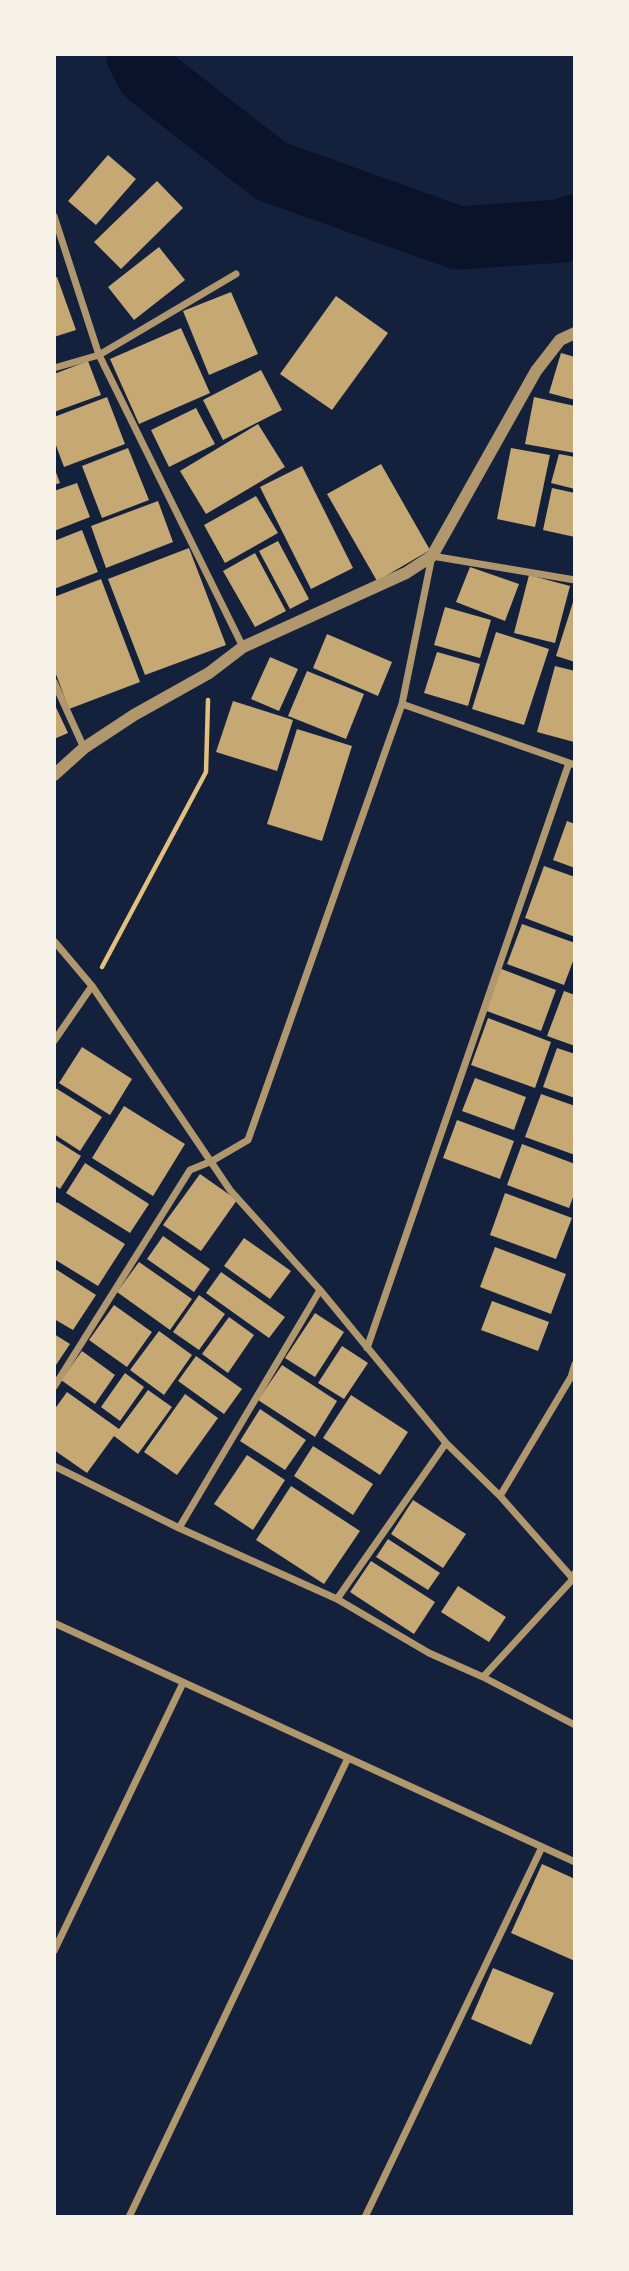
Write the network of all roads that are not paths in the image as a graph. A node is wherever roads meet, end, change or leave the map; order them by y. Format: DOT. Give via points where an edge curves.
graph roads {
  1 [pos="54,216"];
  2 [pos="236,274"];
  3 [pos="575,332"];
  4 [pos="99,355"];
  5 [pos="54,369"];
  6 [pos="432,555"];
  7 [pos="575,580"];
  8 [pos="243,647"];
  9 [pos="54,682"];
  10 [pos="402,704"];
  11 [pos="84,748"];
  12 [pos="572,764"];
  13 [pos="54,775"];
  14 [pos="54,941"];
  15 [pos="92,986"];
  16 [pos="54,1041"];
  17 [pos="212,1161"];
  18 [pos="320,1290"];
  19 [pos="368,1348"];
  20 [pos="575,1364"];
  21 [pos="54,1387"];
  22 [pos="446,1443"];
  23 [pos="54,1465"];
  24 [pos="500,1496"];
  25 [pos="179,1528"];
  26 [pos="574,1578"];
  27 [pos="337,1599"];
  28 [pos="54,1623"];
  29 [pos="483,1677"];
  30 [pos="183,1683"];
  31 [pos="575,1725"];
  32 [pos="348,1758"];
  33 [pos="542,1847"];
  34 [pos="575,1862"];
  35 [pos="54,1951"];
  36 [pos="129,2217"];
  37 [pos="365,2217"];
  1 -- 4 [label="street"];
  2 -- 4 [label="street"];
  3 -- 6 [label="street" via="560,340 536,371"];
  4 -- 5 [label="street"];
  4 -- 8 [label="street"];
  6 -- 7 [label="street"];
  6 -- 8 [label="street" via="405,573"];
  6 -- 10 [label="street"];
  8 -- 11 [label="street" via="209,673"];
  9 -- 11 [label="street"];
  10 -- 12 [label="street"];
  10 -- 17 [label="street" via="248,1140"];
  11 -- 13 [label="street"];
  12 -- 19 [label="street"];
  14 -- 15 [label="street"];
  15 -- 16 [label="street"];
  15 -- 17 [label="street"];
  17 -- 18 [label="street" via="230,1189"];
  17 -- 21 [label="street" via="190,1170"];
  18 -- 19 [label="street"];
  18 -- 25 [label="street"];
  19 -- 22 [label="street"];
  20 -- 24 [label="street"];
  22 -- 24 [label="street"];
  22 -- 27 [label="street"];
  23 -- 25 [label="street"];
  24 -- 26 [label="street"];
  25 -- 27 [label="street"];
  26 -- 29 [label="street"];
  27 -- 29 [label="street" via="429,1653"];
  28 -- 30 [label="street"];
  29 -- 31 [label="street"];
  30 -- 32 [label="street"];
  30 -- 35 [label="street"];
  32 -- 33 [label="street"];
  32 -- 36 [label="street"];
  33 -- 34 [label="street"];
  33 -- 37 [label="street"];
}
